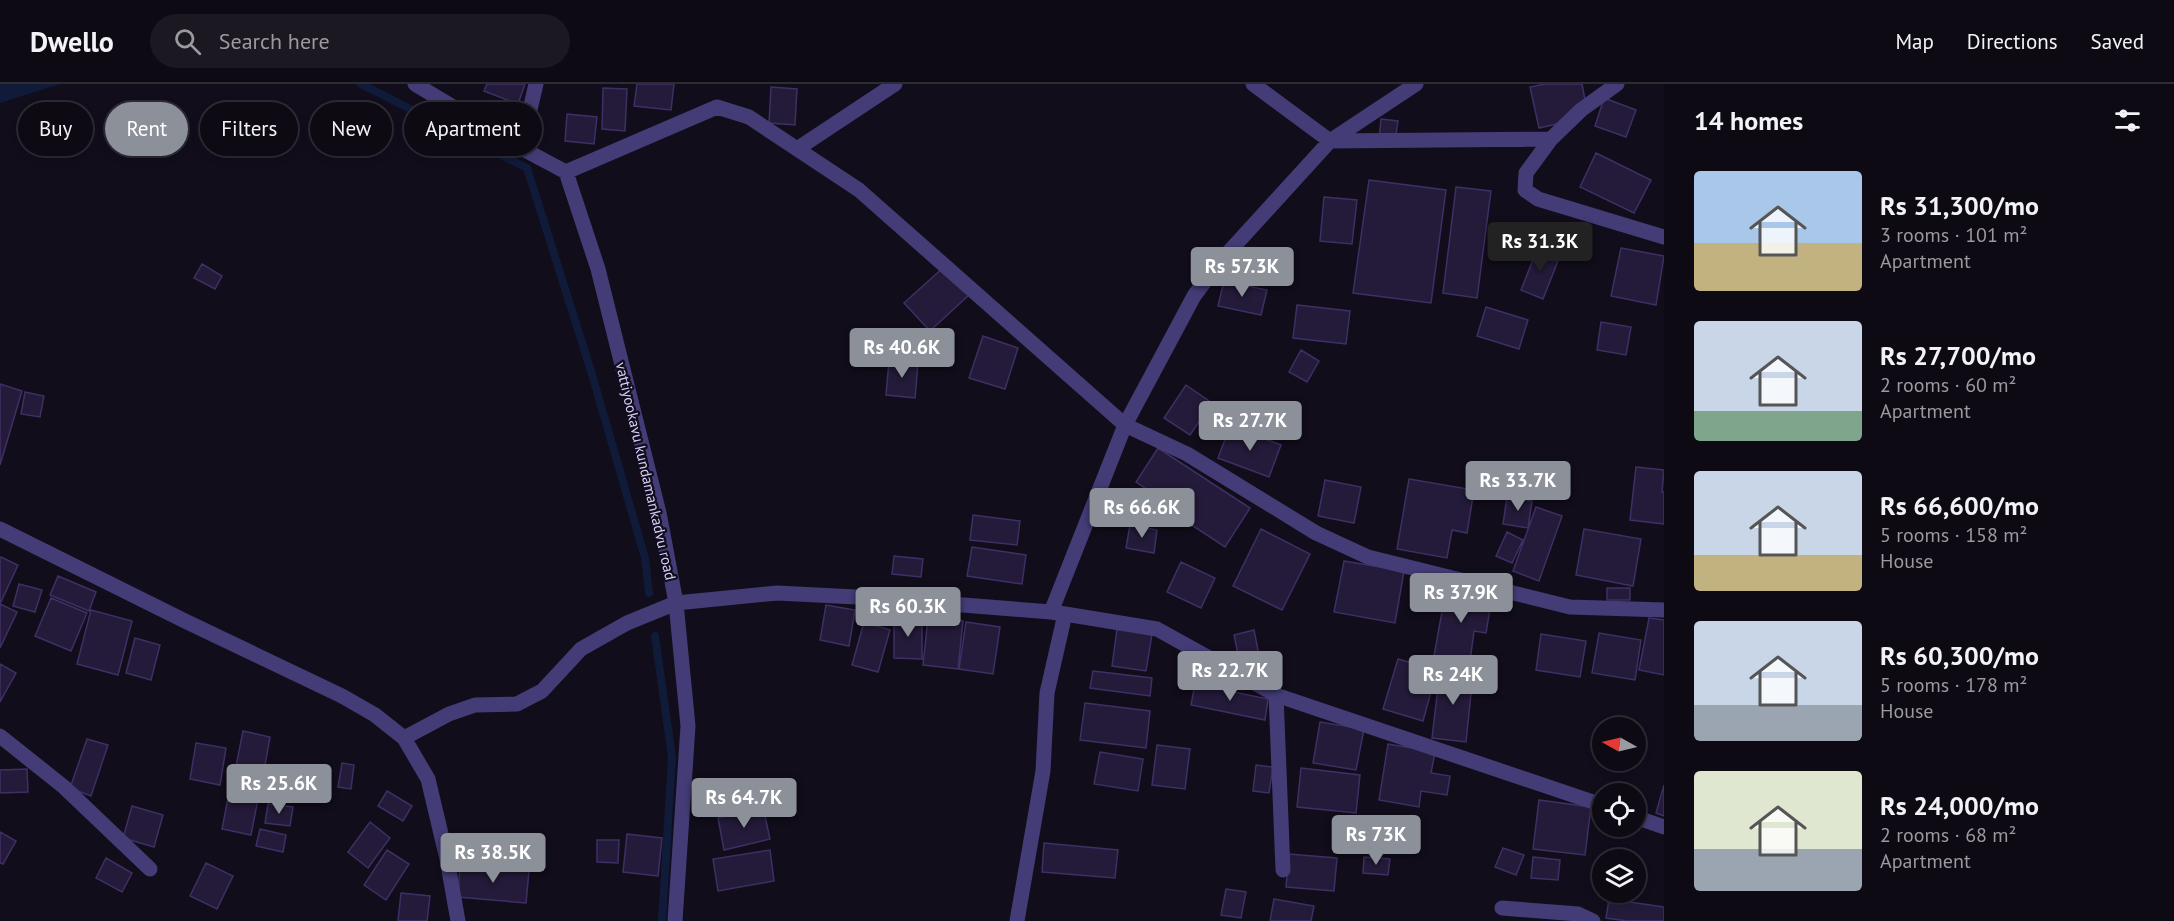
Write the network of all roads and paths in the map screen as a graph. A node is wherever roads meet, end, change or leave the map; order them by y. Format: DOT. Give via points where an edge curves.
graph roads {
  1 [pos="415,84"];
  2 [pos="536,84"];
  3 [pos="895,84"];
  4 [pos="1253,84"];
  5 [pos="1416,84"];
  6 [pos="1593,84"];
  7 [pos="1612,89"];
  8 [pos="445,102"];
  9 [pos="532,102"];
  10 [pos="1551,139"];
  11 [pos="1330,141"];
  12 [pos="797,149"];
  13 [pos="536,156"];
  14 [pos="566,172"];
  15 [pos="1664,237"];
  16 [pos="1125,425"];
  17 [pos="0,529"];
  18 [pos="676,603"];
  19 [pos="1664,610"];
  20 [pos="1058,613"];
  21 [pos="1276,695"];
  22 [pos="0,736"];
  23 [pos="404,738"];
  24 [pos="1592,802"];
  25 [pos="1646,821"];
  26 [pos="1664,827"];
  27 [pos="150,869"];
  28 [pos="1283,870"];
  29 [pos="1502,908"];
  30 [pos="458,921"];
  31 [pos="675,921"];
  32 [pos="1017,921"];
  33 [pos="1593,921"];
  1 -- 8 [label="street"];
  2 -- 9 [label="street"];
  3 -- 12 [label="street"];
  4 -- 11 [label="street"];
  5 -- 11 [label="street"];
  6 -- 7 [label="street"];
  7 -- 10 [label="street" via="1581,110"];
  10 -- 11 [label="street"];
  10 -- 15 [label="street" via="1526,172 1525,190 1538,199"];
  11 -- 16 [label="street" via="1216,266 1194,296"];
  12 -- 14 [label="street" via="749,117 717,107"];
  12 -- 16 [label="street" via="859,190"];
  13 -- 14 [label="street"];
  14 -- 18 [label="street, vattiyookavu kundamankadvu road" via="598,269 659,513"];
  16 -- 19 [label="street" via="1187,454 1316,533 1368,556 1570,606"];
  16 -- 20 [label="street"];
  17 -- 23 [label="street" via="342,696"];
  18 -- 20 [label="street" via="777,593 876,597"];
  18 -- 23 [label="street" via="627,623 581,649 542,691 517,704 475,705"];
  18 -- 31 [label="street, vattiyookavu kundamankadvu road" via="688,726"];
  20 -- 21 [label="street" via="1157,629"];
  20 -- 32 [label="street" via="1047,693 1043,771"];
  21 -- 24 [label="street"];
  21 -- 28 [label="street"];
  22 -- 27 [label="street" via="64,788"];
  23 -- 30 [label="street" via="428,779"];
  25 -- 26 [label="street"];
  29 -- 33 [label="street" via="1578,914"];
}
